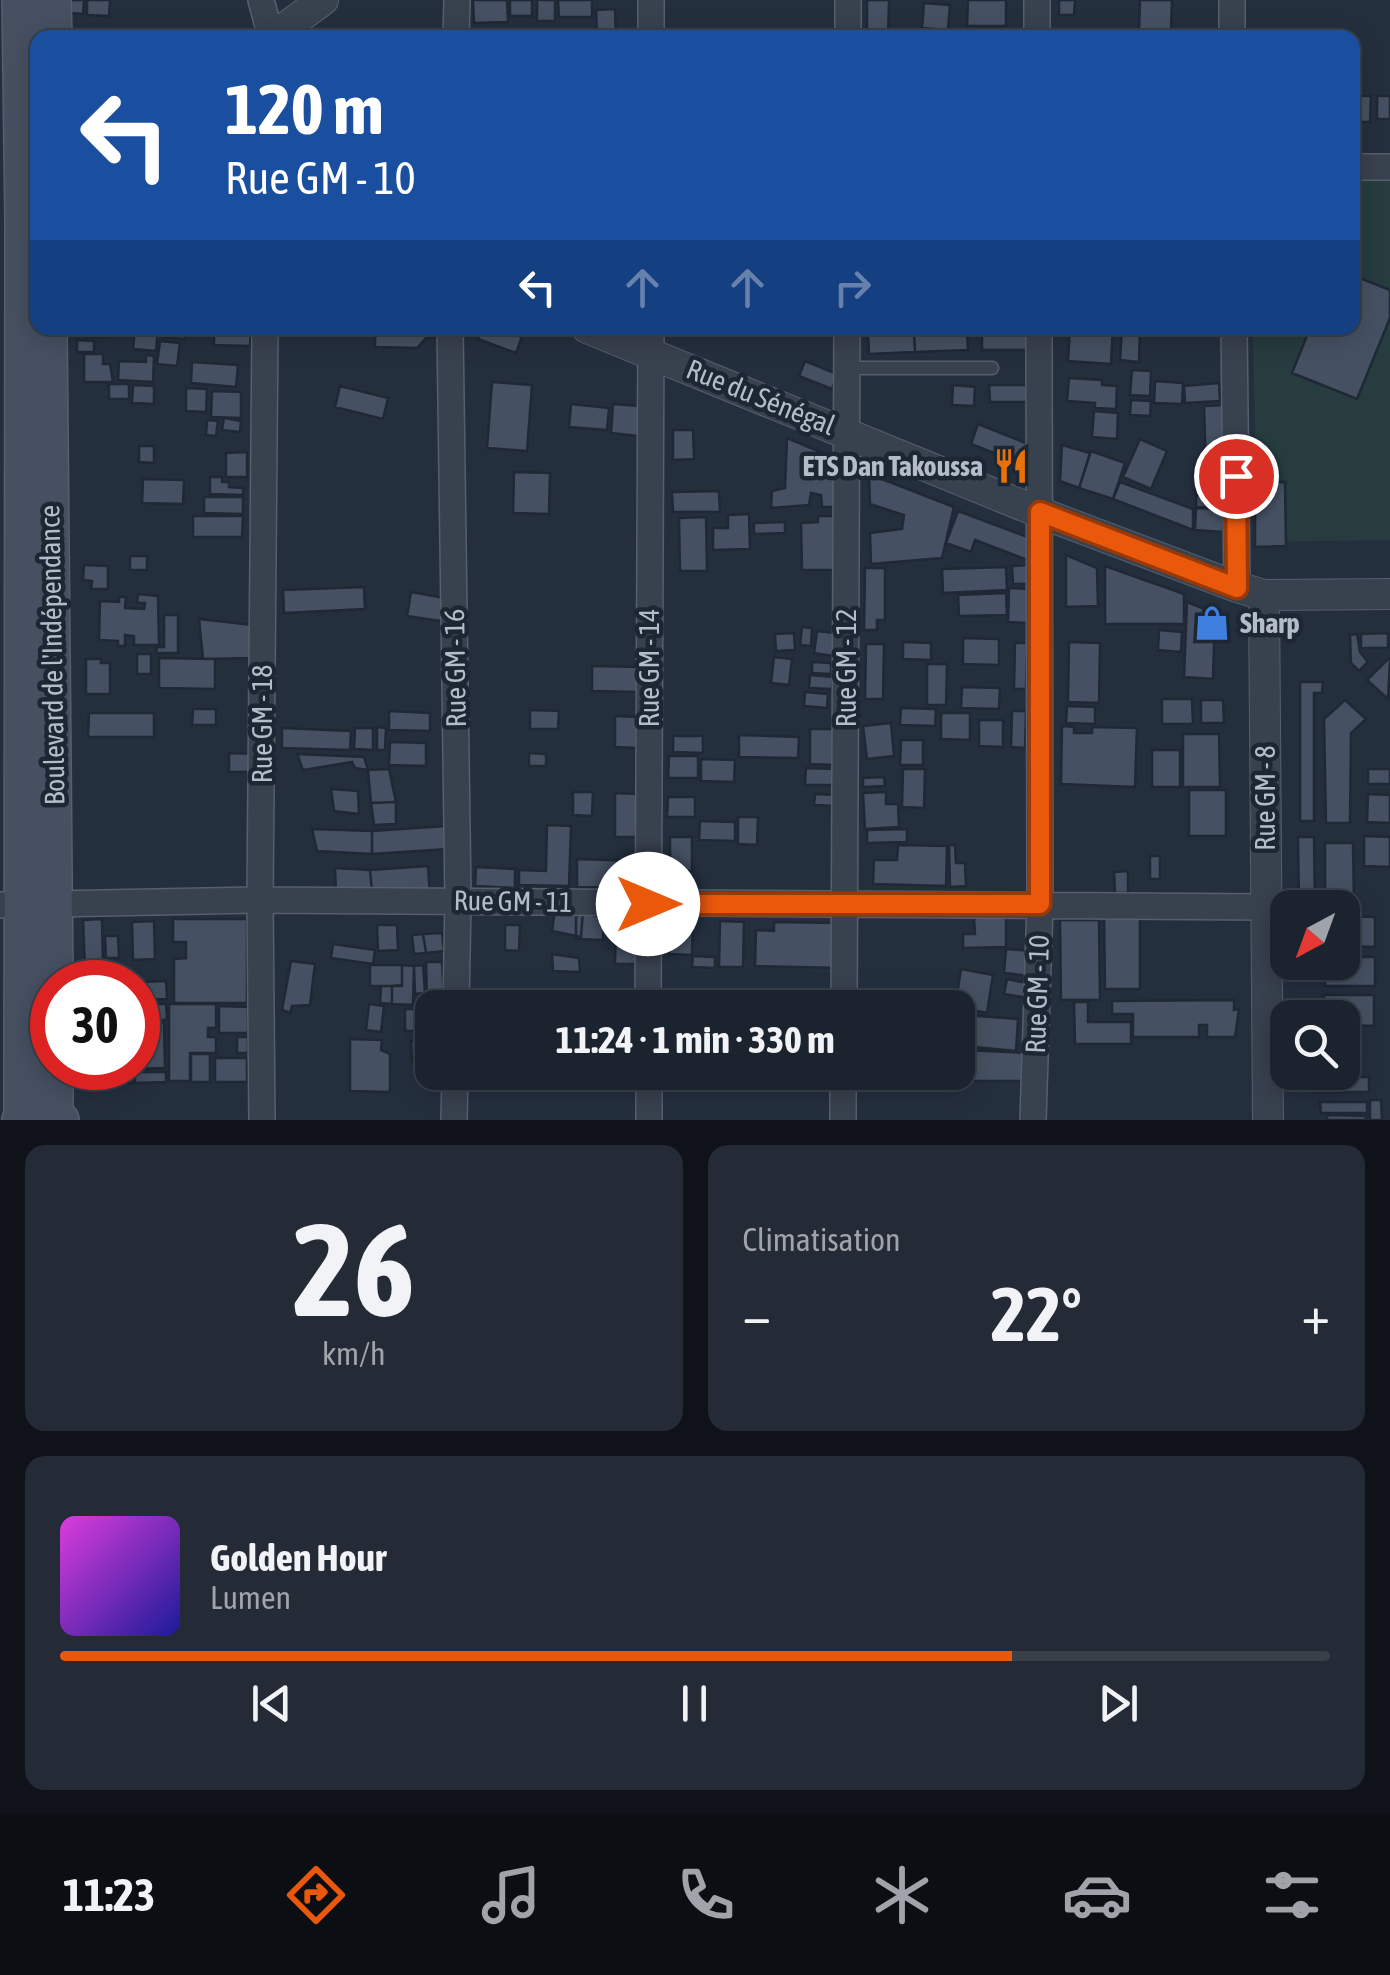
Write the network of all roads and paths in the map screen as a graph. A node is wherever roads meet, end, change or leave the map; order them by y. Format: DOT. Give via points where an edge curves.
graph roads {
  1 [pos="20,0"];
  2 [pos="54,0"];
  3 [pos="261,0"];
  4 [pos="323,0"];
  5 [pos="457,0"];
  6 [pos="650,0"];
  7 [pos="848,0"];
  8 [pos="1037,0"];
  9 [pos="1232,0"];
  10 [pos="36,30"];
  11 [pos="269,30"];
  12 [pos="281,30"];
  13 [pos="456,30"];
  14 [pos="650,30"];
  15 [pos="848,30"];
  16 [pos="1037,30"];
  17 [pos="1232,30"];
  18 [pos="28,43"];
  19 [pos="20,98"];
  20 [pos="1360,167"];
  21 [pos="1390,167"];
  22 [pos="12,227"];
  23 [pos="27,315"];
  24 [pos="265,335"];
  25 [pos="450,335"];
  26 [pos="624,335"];
  27 [pos="847,335"];
  28 [pos="1039,335"];
  29 [pos="1234,335"];
  30 [pos="651,340"];
  31 [pos="846,368"];
  32 [pos="992,368"];
  33 [pos="846,431"];
  34 [pos="1040,512"];
  35 [pos="1250,591"];
  36 [pos="1390,594"];
  37 [pos="260,900"];
  38 [pos="458,900"];
  39 [pos="845,903"];
  40 [pos="26,904"];
  41 [pos="648,904"];
  42 [pos="1040,904"];
  43 [pos="1265,907"];
  44 [pos="47,960"];
  45 [pos="456,990"];
  46 [pos="648,990"];
  47 [pos="844,990"];
  48 [pos="48,1090"];
  49 [pos="455,1090"];
  50 [pos="649,1090"];
  51 [pos="843,1090"];
  52 [pos="39,1117"];
  53 [pos="262,1120"];
  54 [pos="454,1120"];
  55 [pos="649,1120"];
  56 [pos="842,1120"];
  57 [pos="1033,1120"];
  58 [pos="1268,1120"];
  1 -- 18 [label="main road, Boulevard de l'Indépendance"];
  2 -- 10 [label="main road, Boulevard de l'Indépendance"];
  3 -- 11 [label="street"];
  4 -- 12 [label="street"];
  5 -- 13 [label="street"];
  6 -- 14 [label="street"];
  7 -- 15 [label="street"];
  8 -- 16 [label="street"];
  9 -- 17 [label="street"];
  18 -- 19 [label="main road, Boulevard de l'Indépendance"];
  19 -- 22 [label="main road, Boulevard de l'Indépendance"];
  20 -- 21 [label="street"];
  22 -- 23 [label="main road, Boulevard de l'Indépendance"];
  23 -- 40 [label="main road, Boulevard de l'Indépendance"];
  24 -- 37 [label="street, Rue GM - 18"];
  25 -- 38 [label="street, Rue GM - 16"];
  26 -- 30 [label="street, Rue du Sénégal"];
  27 -- 31 [label="street, Rue GM - 12"];
  28 -- 34 [label="street, Rue GM - 10"];
  29 -- 35 [label="street, Rue GM - 8"];
  30 -- 33 [label="street, Rue du Sénégal"];
  30 -- 41 [label="street, Rue GM - 14"];
  31 -- 32 [label="lane"];
  31 -- 33 [label="street, Rue GM - 12"];
  33 -- 34 [label="street, Rue du Sénégal"];
  33 -- 39 [label="street, Rue GM - 12"];
  34 -- 35 [label="street, Rue du Sénégal"];
  34 -- 42 [label="street, Rue GM - 10"];
  35 -- 36 [label="street, Rue du Sénégal"];
  35 -- 43 [label="street, Rue GM - 8"];
  37 -- 38 [label="street, Rue GM - 11"];
  37 -- 40 [label="street, Rue GM - 11"];
  37 -- 53 [label="street, Rue GM - 18"];
  38 -- 41 [label="street, Rue GM - 11"];
  38 -- 45 [label="street, Rue GM - 16"];
  39 -- 41 [label="street, Rue GM - 11"];
  39 -- 42 [label="street, Rue GM - 11"];
  39 -- 47 [label="street, Rue GM - 12"];
  40 -- 44 [label="main road, Boulevard de l'Indépendance"];
  40 -- 52 [label="main road, Boulevard de l'Indépendance"];
  41 -- 46 [label="street, Rue GM - 14"];
  42 -- 43 [label="street, Rue GM - 11"];
  42 -- 57 [label="street, Rue GM - 10"];
  43 -- 58 [label="street, Rue GM - 8"];
  48 -- 52 [label="main road, Boulevard de l'Indépendance"];
  49 -- 54 [label="street"];
  50 -- 55 [label="street"];
  51 -- 56 [label="street"];
}
